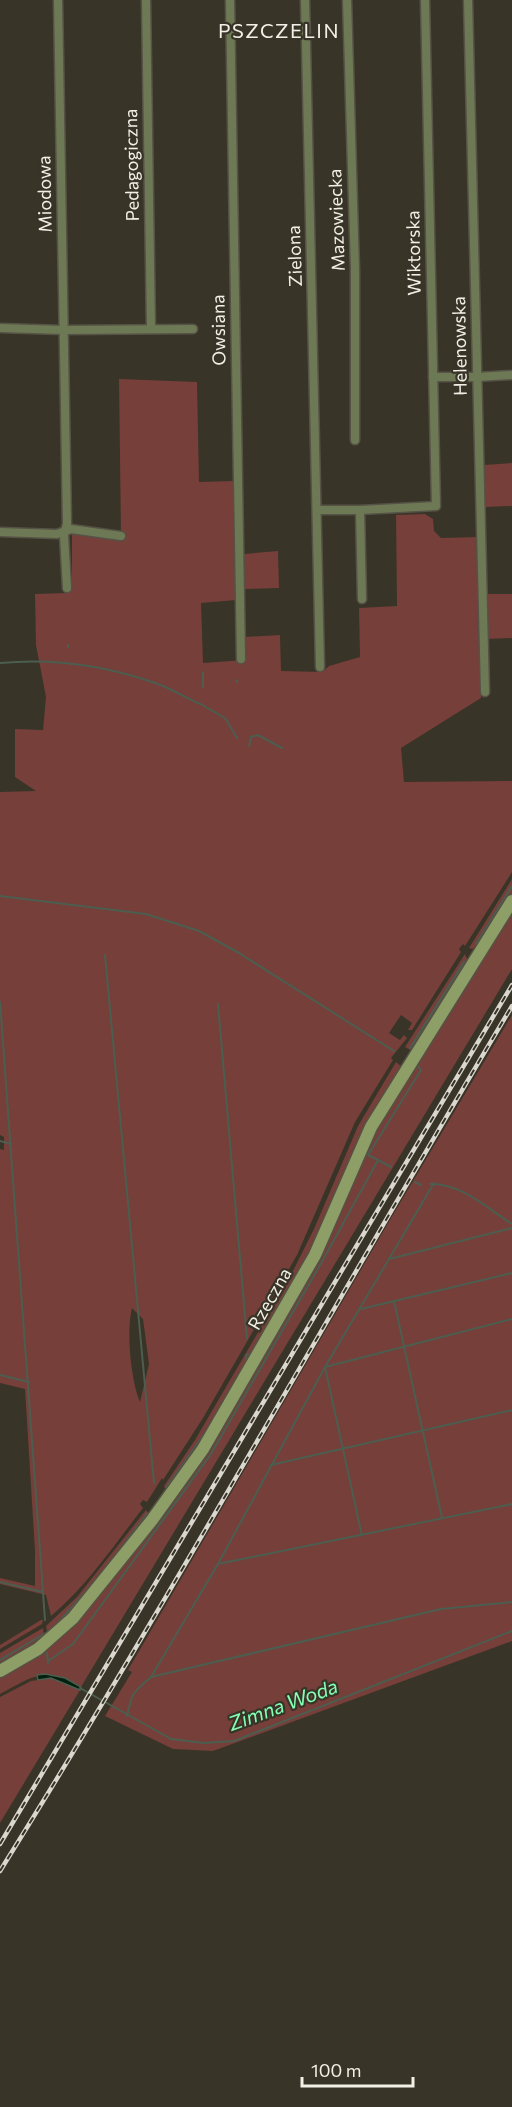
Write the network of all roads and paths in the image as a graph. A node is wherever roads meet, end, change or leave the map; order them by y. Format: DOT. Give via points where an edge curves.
graph roads {
  1 [pos="58,0"];
  2 [pos="146,0"];
  3 [pos="230,0"];
  4 [pos="305,0"];
  5 [pos="347,0"];
  6 [pos="425,0"];
  7 [pos="468,0"];
  8 [pos="0,328"];
  9 [pos="152,329"];
  10 [pos="193,329"];
  11 [pos="63,330"];
  12 [pos="512,375"];
  13 [pos="434,377"];
  14 [pos="477,377"];
  15 [pos="355,440"];
  16 [pos="316,510"];
  17 [pos="360,510"];
  18 [pos="65,531"];
  19 [pos="0,532"];
  20 [pos="121,536"];
  21 [pos="67,588"];
  22 [pos="362,599"];
  23 [pos="241,659"];
  24 [pos="320,667"];
  25 [pos="485,692"];
  26 [pos="512,901"];
  27 [pos="0,1671"];
  1 -- 11 [label="street, Miodowa"];
  2 -- 9 [label="street, Pedagogiczna"];
  3 -- 23 [label="street, Owsiana"];
  4 -- 16 [label="street, Zielona"];
  5 -- 15 [label="street, Mazowiecka" via="355,269"];
  6 -- 13 [label="street, Wiktorska"];
  7 -- 14 [label="street, Helenowska"];
  8 -- 11 [label="street"];
  9 -- 10 [label="street"];
  9 -- 11 [label="street"];
  11 -- 18 [label="street, Miodowa"];
  12 -- 14 [label="street"];
  13 -- 14 [label="street"];
  13 -- 17 [label="street, Wiktorska" via="436,506"];
  14 -- 25 [label="street, Helenowska"];
  16 -- 17 [label="street"];
  16 -- 24 [label="street, Zielona"];
  17 -- 22 [label="street"];
  18 -- 19 [label="street"];
  18 -- 20 [label="street"];
  18 -- 21 [label="street, Miodowa"];
  26 -- 27 [label="street, Rzeczna" via="371,1127 315,1255 203,1449 73,1618 38,1649"];
}
